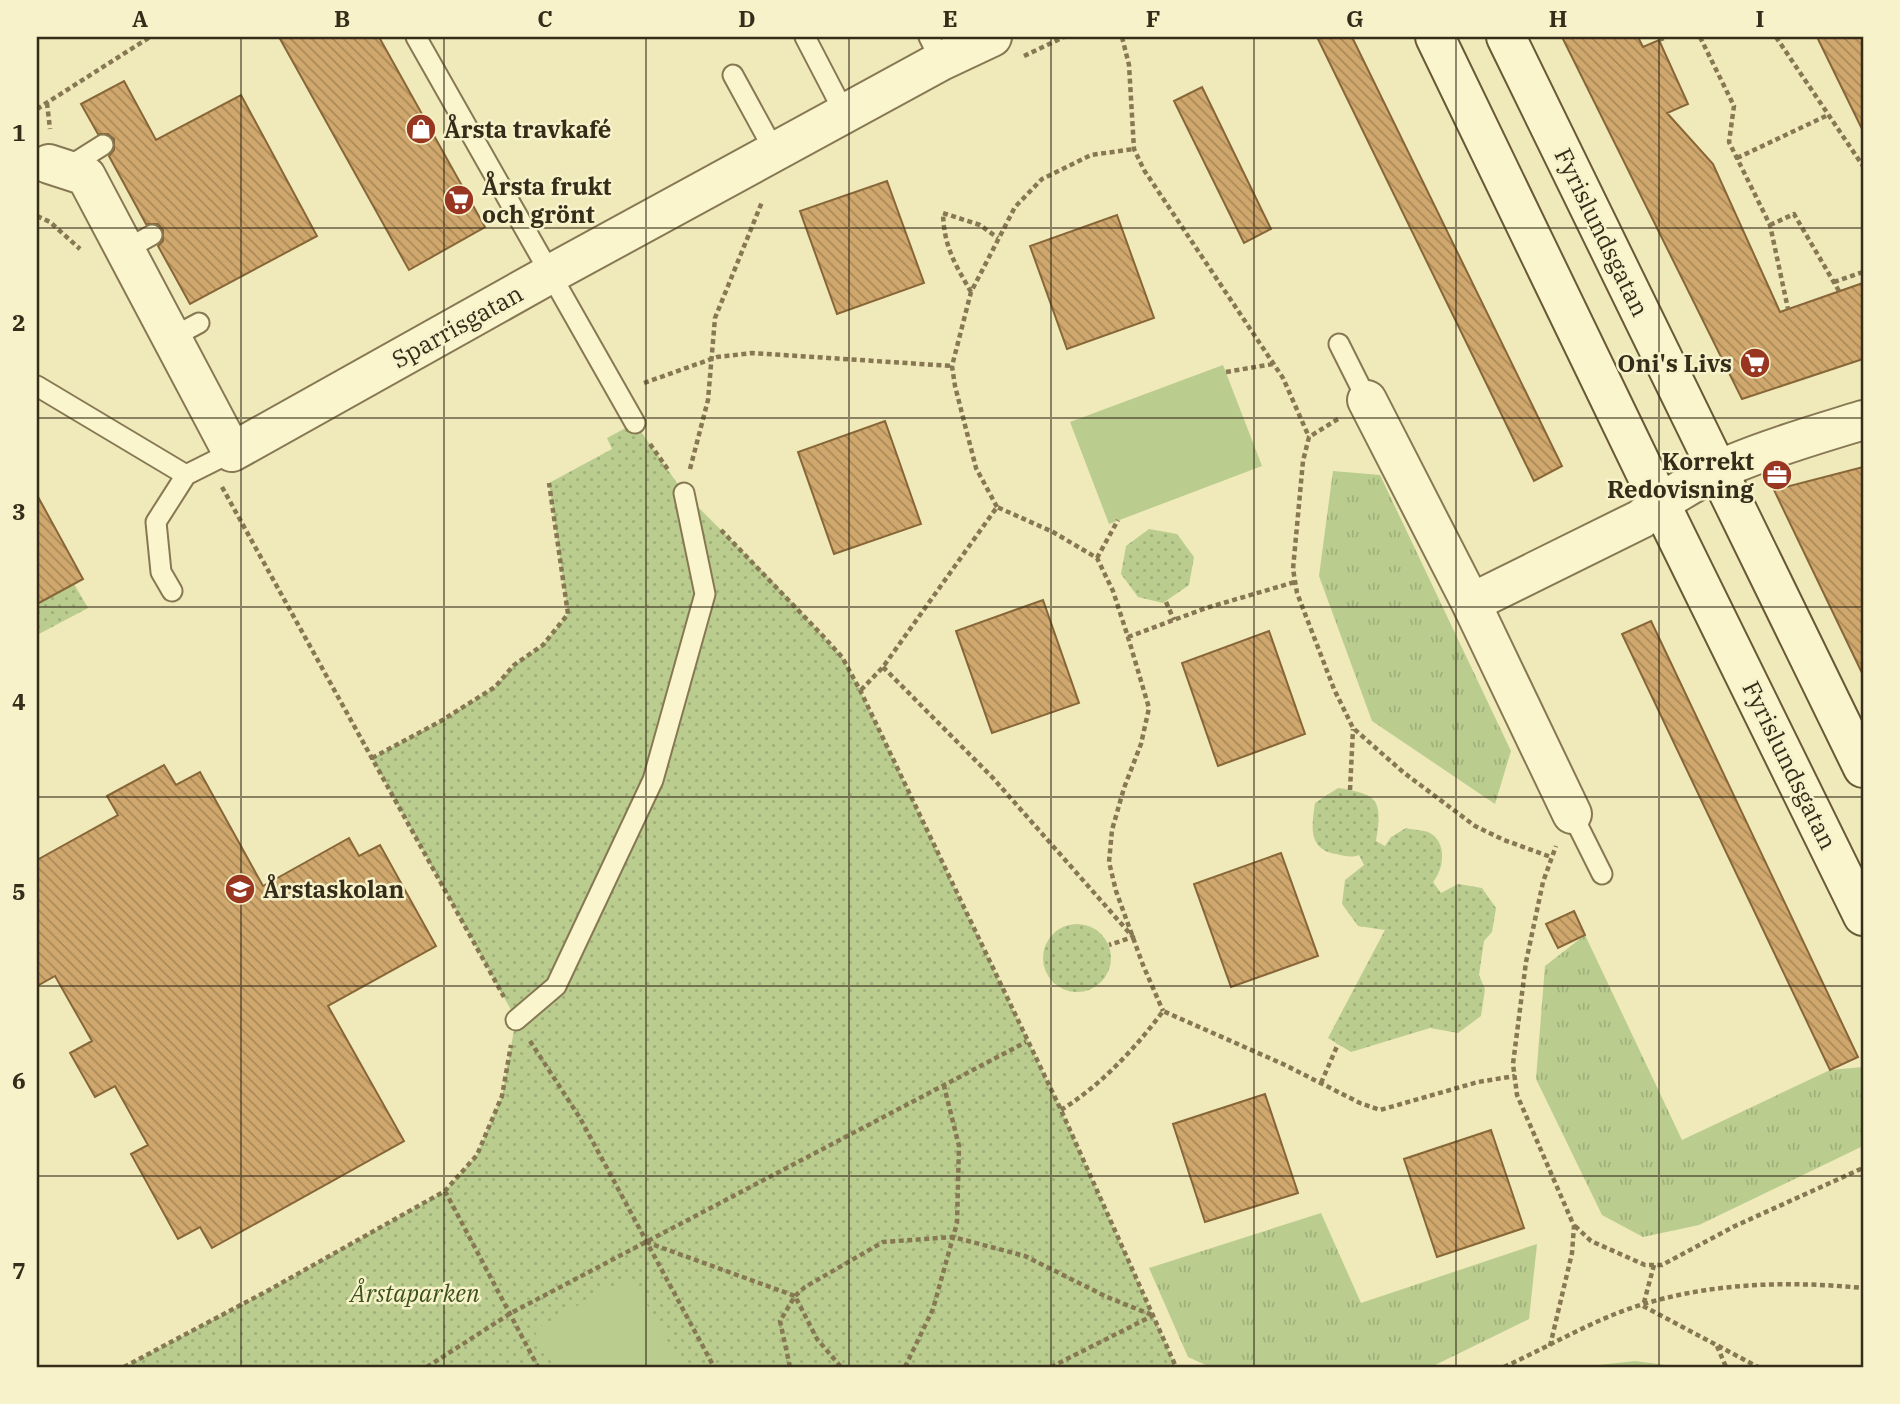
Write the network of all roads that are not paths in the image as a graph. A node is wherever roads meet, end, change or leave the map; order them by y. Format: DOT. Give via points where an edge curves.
graph roads {
  1 [pos="416,37"];
  2 [pos="805,37"];
  3 [pos="992,37"];
  4 [pos="1435,37"];
  5 [pos="1506,37"];
  6 [pos="935,49"];
  7 [pos="733,75"];
  8 [pos="845,114"];
  9 [pos="103,145"];
  10 [pos="775,152"];
  11 [pos="50,171"];
  12 [pos="549,275"];
  13 [pos="1339,344"];
  14 [pos="37,386"];
  15 [pos="1367,400"];
  16 [pos="1863,420"];
  17 [pos="635,423"];
  18 [pos="221,458"];
  19 [pos="1717,471"];
  20 [pos="186,475"];
  21 [pos="684,493"];
  22 [pos="1660,503"];
  23 [pos="172,591"];
  24 [pos="1471,603"];
  25 [pos="1863,768"];
  26 [pos="1572,814"];
  27 [pos="1602,874"];
  28 [pos="1863,916"];
  29 [pos="516,1020"];
  1 -- 12 [label="lane"];
  2 -- 8 [label="lane"];
  3 -- 6 [label="street, Sparrisgatan"];
  4 -- 22 [label="street, Fyrislundsgatan"];
  5 -- 19 [label="street, Fyrislundsgatan"];
  6 -- 8 [label="street, Sparrisgatan"];
  7 -- 10 [label="lane"];
  8 -- 10 [label="street, Sparrisgatan"];
  9 -- 11 [label="lane"];
  10 -- 12 [label="street, Sparrisgatan"];
  11 -- 18 [label="street" via="86,176 122,247 185,330"];
  12 -- 17 [label="lane"];
  12 -- 18 [label="street, Sparrisgatan"];
  13 -- 15 [label="lane"];
  14 -- 20 [label="lane"];
  15 -- 24 [label="street"];
  16 -- 19 [label="street" via="1765,450"];
  18 -- 20 [label="lane"];
  19 -- 22 [label="street"];
  19 -- 25 [label="street, Fyrislundsgatan"];
  20 -- 23 [label="lane" via="156,522 161,572"];
  21 -- 29 [label="lane" via="705,594 653,780 556,986"];
  22 -- 24 [label="street" via="1641,519"];
  22 -- 28 [label="street, Fyrislundsgatan"];
  24 -- 26 [label="street"];
  26 -- 27 [label="lane"];
}
